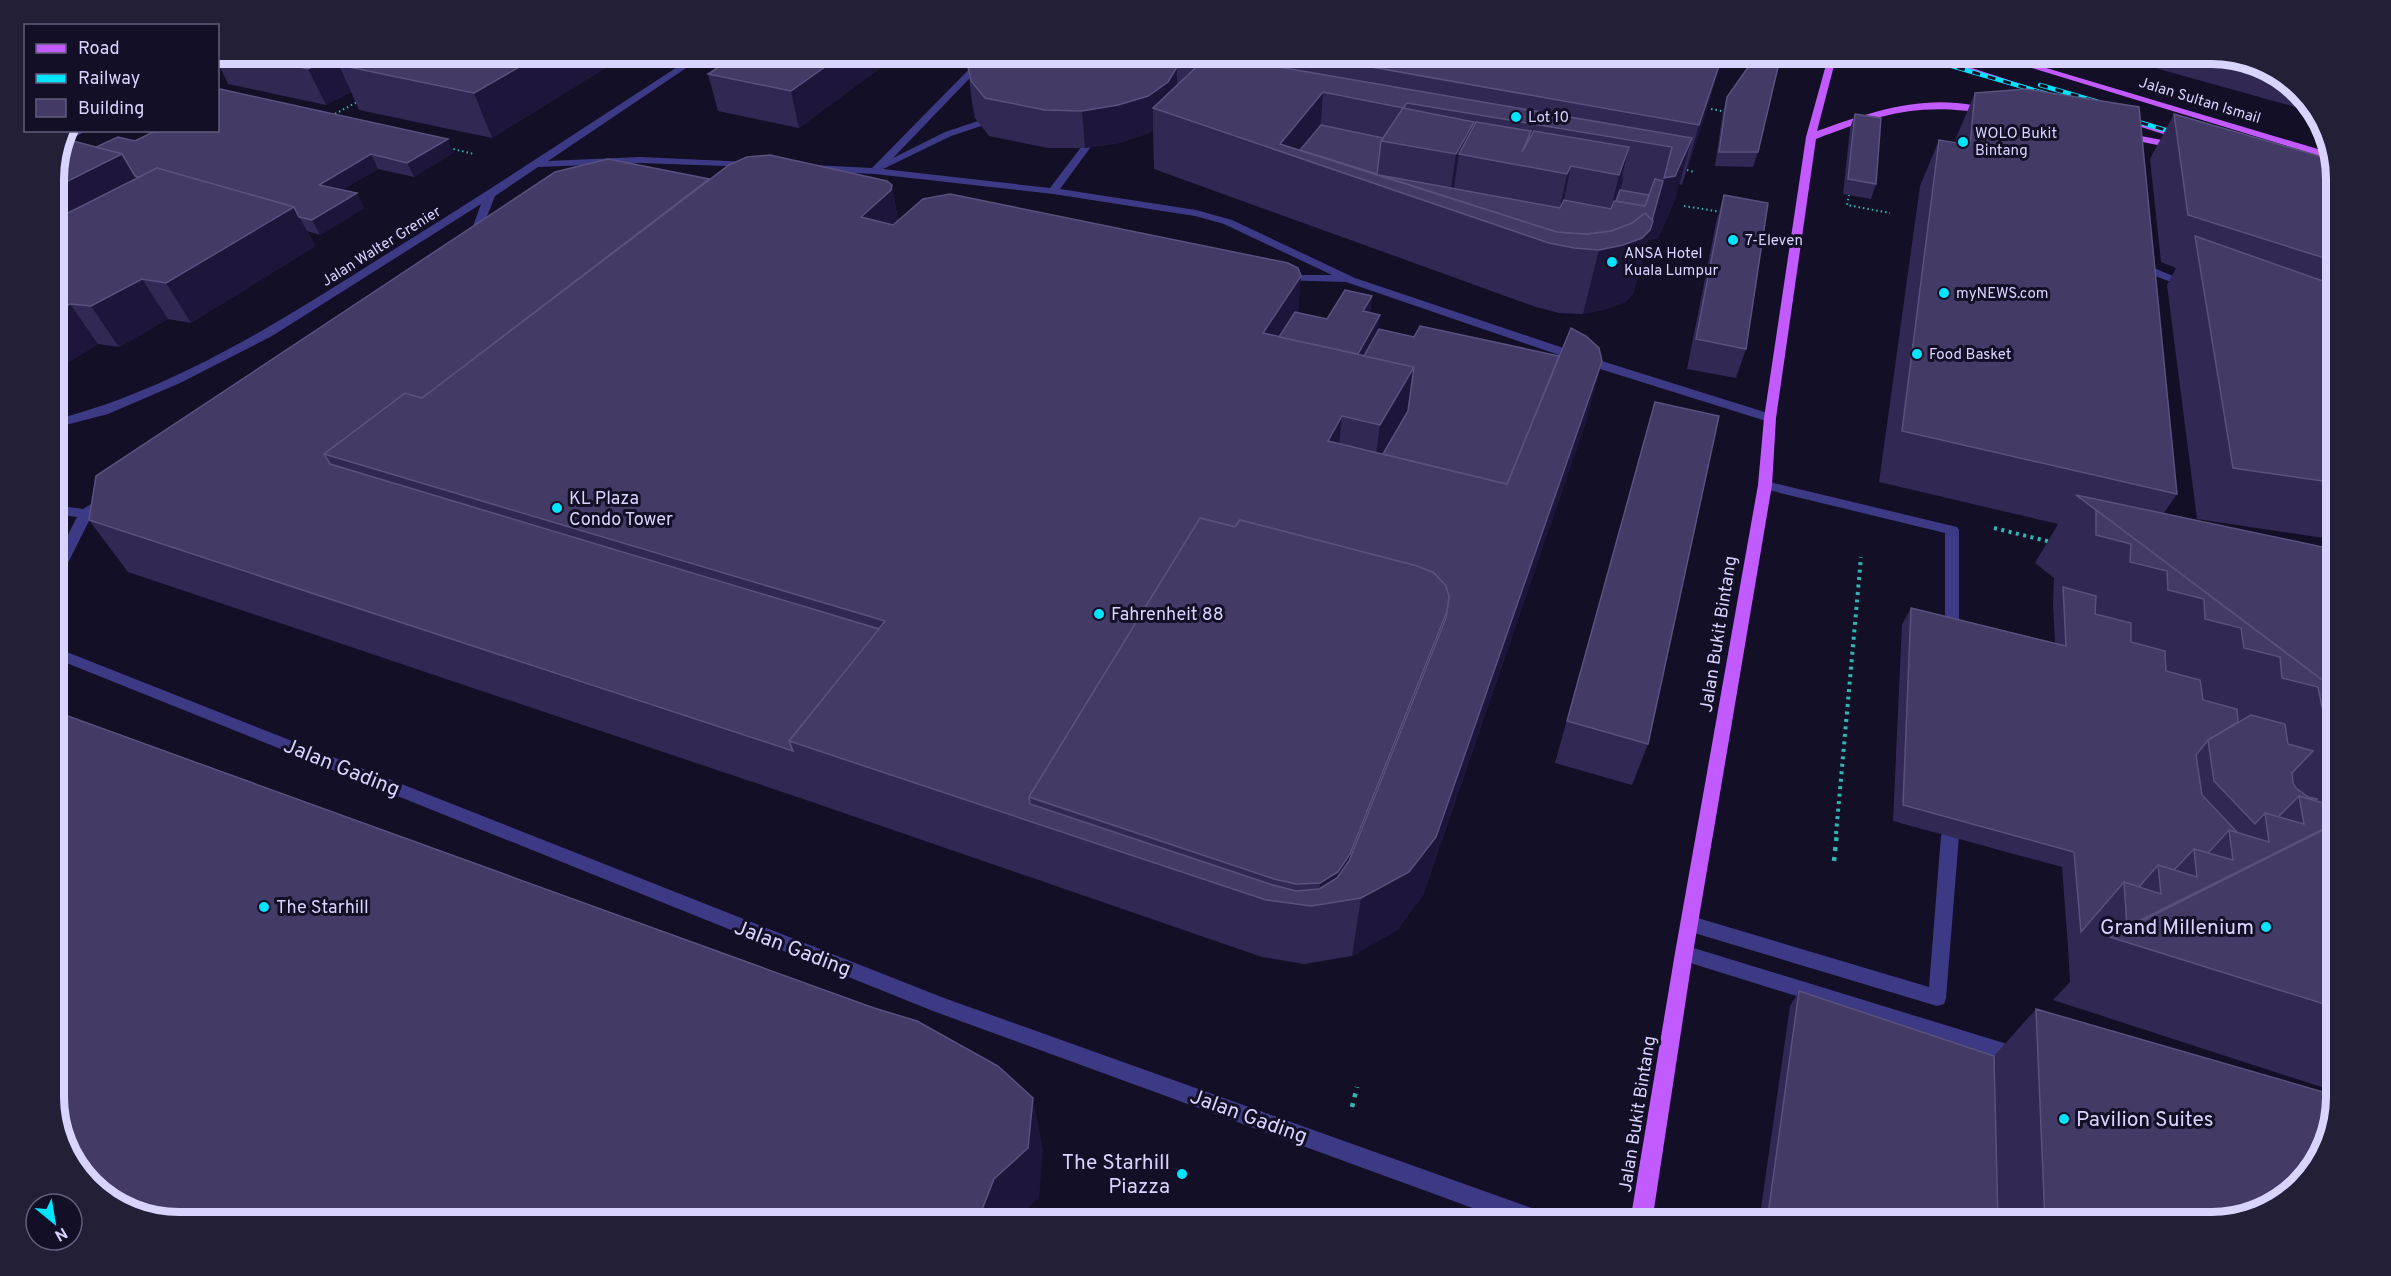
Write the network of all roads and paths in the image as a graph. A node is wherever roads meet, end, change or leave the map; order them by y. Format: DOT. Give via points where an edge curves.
graph roads {
  1 [pos="1830,64"];
  2 [pos="1952,64"];
  3 [pos="2024,64"];
  4 [pos="687,65"];
  5 [pos="979,65"];
  6 [pos="366,97"];
  7 [pos="2066,100"];
  8 [pos="1711,109"];
  9 [pos="1995,111"];
  10 [pos="1735,114"];
  11 [pos="2110,114"];
  12 [pos="990,120"];
  13 [pos="336,121"];
  14 [pos="2111,133"];
  15 [pos="1811,137"];
  16 [pos="2142,140"];
  17 [pos="2198,142"];
  18 [pos="445,147"];
  19 [pos="2186,147"];
  20 [pos="1085,148"];
  21 [pos="2132,150"];
  22 [pos="2323,154"];
  23 [pos="478,155"];
  24 [pos="537,164"];
  25 [pos="758,165"];
  26 [pos="805,168"];
  27 [pos="1688,170"];
  28 [pos="875,171"];
  29 [pos="1694,172"];
  30 [pos="1851,184"];
  31 [pos="1053,191"];
  32 [pos="490,194"];
  33 [pos="1684,206"];
  34 [pos="1727,212"];
  35 [pos="1890,213"];
  36 [pos="487,238"];
  37 [pos="2140,256"];
  38 [pos="1268,278"];
  39 [pos="1351,280"];
  40 [pos="2195,287"];
  41 [pos="1770,418"];
  42 [pos="65,421"];
  43 [pos="1765,485"];
  44 [pos="114,494"];
  45 [pos="65,511"];
  46 [pos="86,514"];
  47 [pos="1986,526"];
  48 [pos="2053,542"];
  49 [pos="65,555"];
  50 [pos="1861,557"];
  51 [pos="1952,637"];
  52 [pos="65,656"];
  53 [pos="1950,836"];
  54 [pos="1834,861"];
  55 [pos="1691,924"];
  56 [pos="1684,953"];
  57 [pos="1932,1030"];
  58 [pos="1930,1052"];
  59 [pos="2032,1061"];
  60 [pos="1357,1087"];
  61 [pos="1352,1111"];
  62 [pos="1512,1212"];
  63 [pos="1643,1212"];
  1 -- 15 [label="main road, Jalan Bukit Bintang"];
  2 -- 7 [label="main road"];
  3 -- 22 [label="main road, Jalan Sultan Ismail"];
  4 -- 24 [label="street, Jalan Walter Grenier"];
  5 -- 28 [label="street"];
  6 -- 13 [label="path" via="326,119"];
  8 -- 10 [label="path"];
  9 -- 15 [label="main road" via="1952,105 1917,106 1871,115"];
  11 -- 17 [label="main road"];
  12 -- 28 [label="street" via="948,134"];
  14 -- 16 [label="main road"];
  15 -- 41 [label="main road, Jalan Bukit Bintang"];
  16 -- 19 [label="main road"];
  16 -- 21 [label="street"];
  18 -- 23 [label="path"];
  20 -- 31 [label="street"];
  24 -- 25 [label="street" via="640,160"];
  24 -- 32 [label="street, Jalan Walter Grenier"];
  26 -- 28 [label="street"];
  27 -- 29 [label="path"];
  28 -- 31 [label="street"];
  30 -- 35 [label="path" via="1847,205"];
  31 -- 39 [label="street" via="1228,222"];
  32 -- 36 [label="street" via="468,248"];
  32 -- 42 [label="street, Jalan Walter Grenier" via="268,334 104,411"];
  33 -- 34 [label="path"];
  37 -- 40 [label="street" via="2141,267"];
  38 -- 39 [label="street"];
  39 -- 41 [label="street" via="1601,366"];
  41 -- 43 [label="main road, Jalan Bukit Bintang"];
  43 -- 51 [label="street" via="1952,530"];
  43 -- 55 [label="main road, Jalan Bukit Bintang"];
  44 -- 46 [label="street"];
  45 -- 46 [label="street"];
  46 -- 49 [label="street"];
  47 -- 48 [label="path"];
  50 -- 54 [label="path"];
  52 -- 62 [label="street, Jalan Gading" via="929,1001"];
  53 -- 55 [label="street" via="1938,998"];
  55 -- 56 [label="main road, Jalan Bukit Bintang"];
  56 -- 57 [label="street"];
  56 -- 63 [label="main road, Jalan Bukit Bintang"];
  57 -- 58 [label="street"];
  57 -- 59 [label="street"];
  60 -- 61 [label="path"];
}
